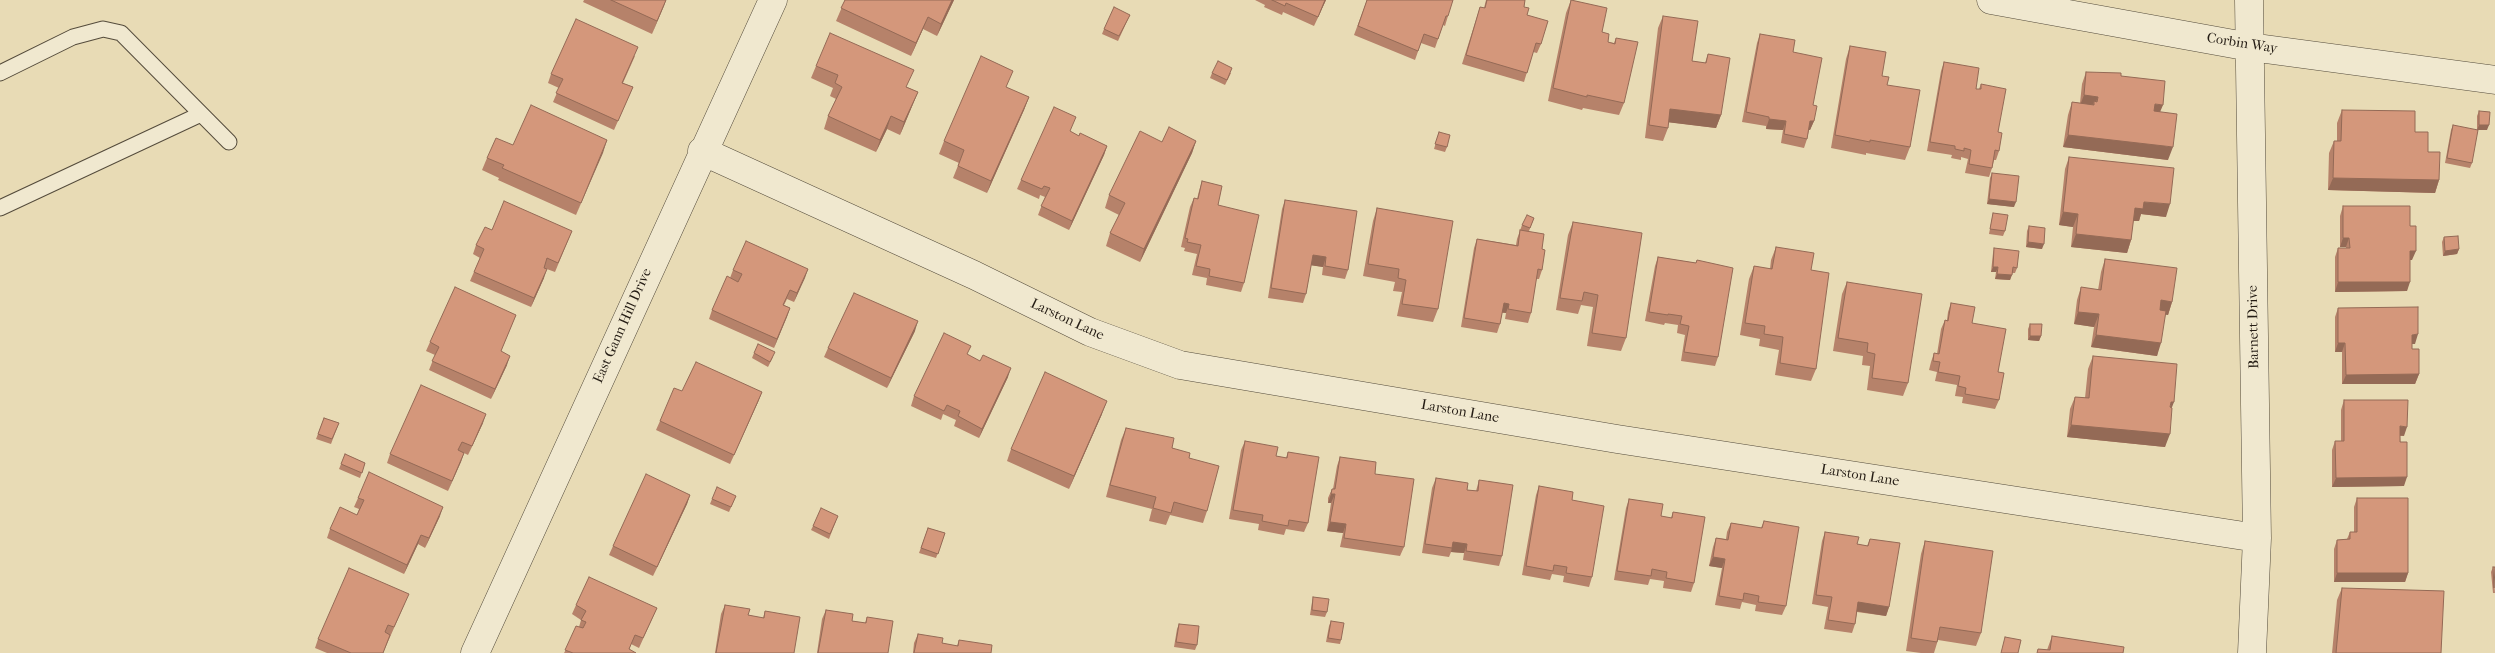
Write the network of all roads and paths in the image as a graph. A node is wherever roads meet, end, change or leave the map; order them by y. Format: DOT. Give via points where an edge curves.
graph roads {
  1 [pos="773,0"];
  2 [pos="1991,0"];
  3 [pos="2249,0"];
  4 [pos="2250,47"];
  5 [pos="0,73"];
  6 [pos="2495,80"];
  7 [pos="201,114"];
  8 [pos="229,142"];
  9 [pos="702,151"];
  10 [pos="0,208"];
  11 [pos="2257,538"];
  12 [pos="475,653"];
  13 [pos="2252,653"];
  1 -- 9 [label="street, East Gann Hill Drive"];
  2 -- 4 [label="street, Corbin Way"];
  3 -- 4 [label="street, Barnett Drive"];
  4 -- 6 [label="street, Corbin Way"];
  4 -- 11 [label="street, Barnett Drive"];
  5 -- 7 [label="lane" via="73,37 103,29 121,33"];
  7 -- 8 [label="lane"];
  7 -- 10 [label="lane"];
  9 -- 11 [label="street, Larston Lane" via="974,275 1090,332 1180,365 1617,439"];
  9 -- 12 [label="street, East Gann Hill Drive"];
  11 -- 13 [label="street, Barnett Drive"];
}
